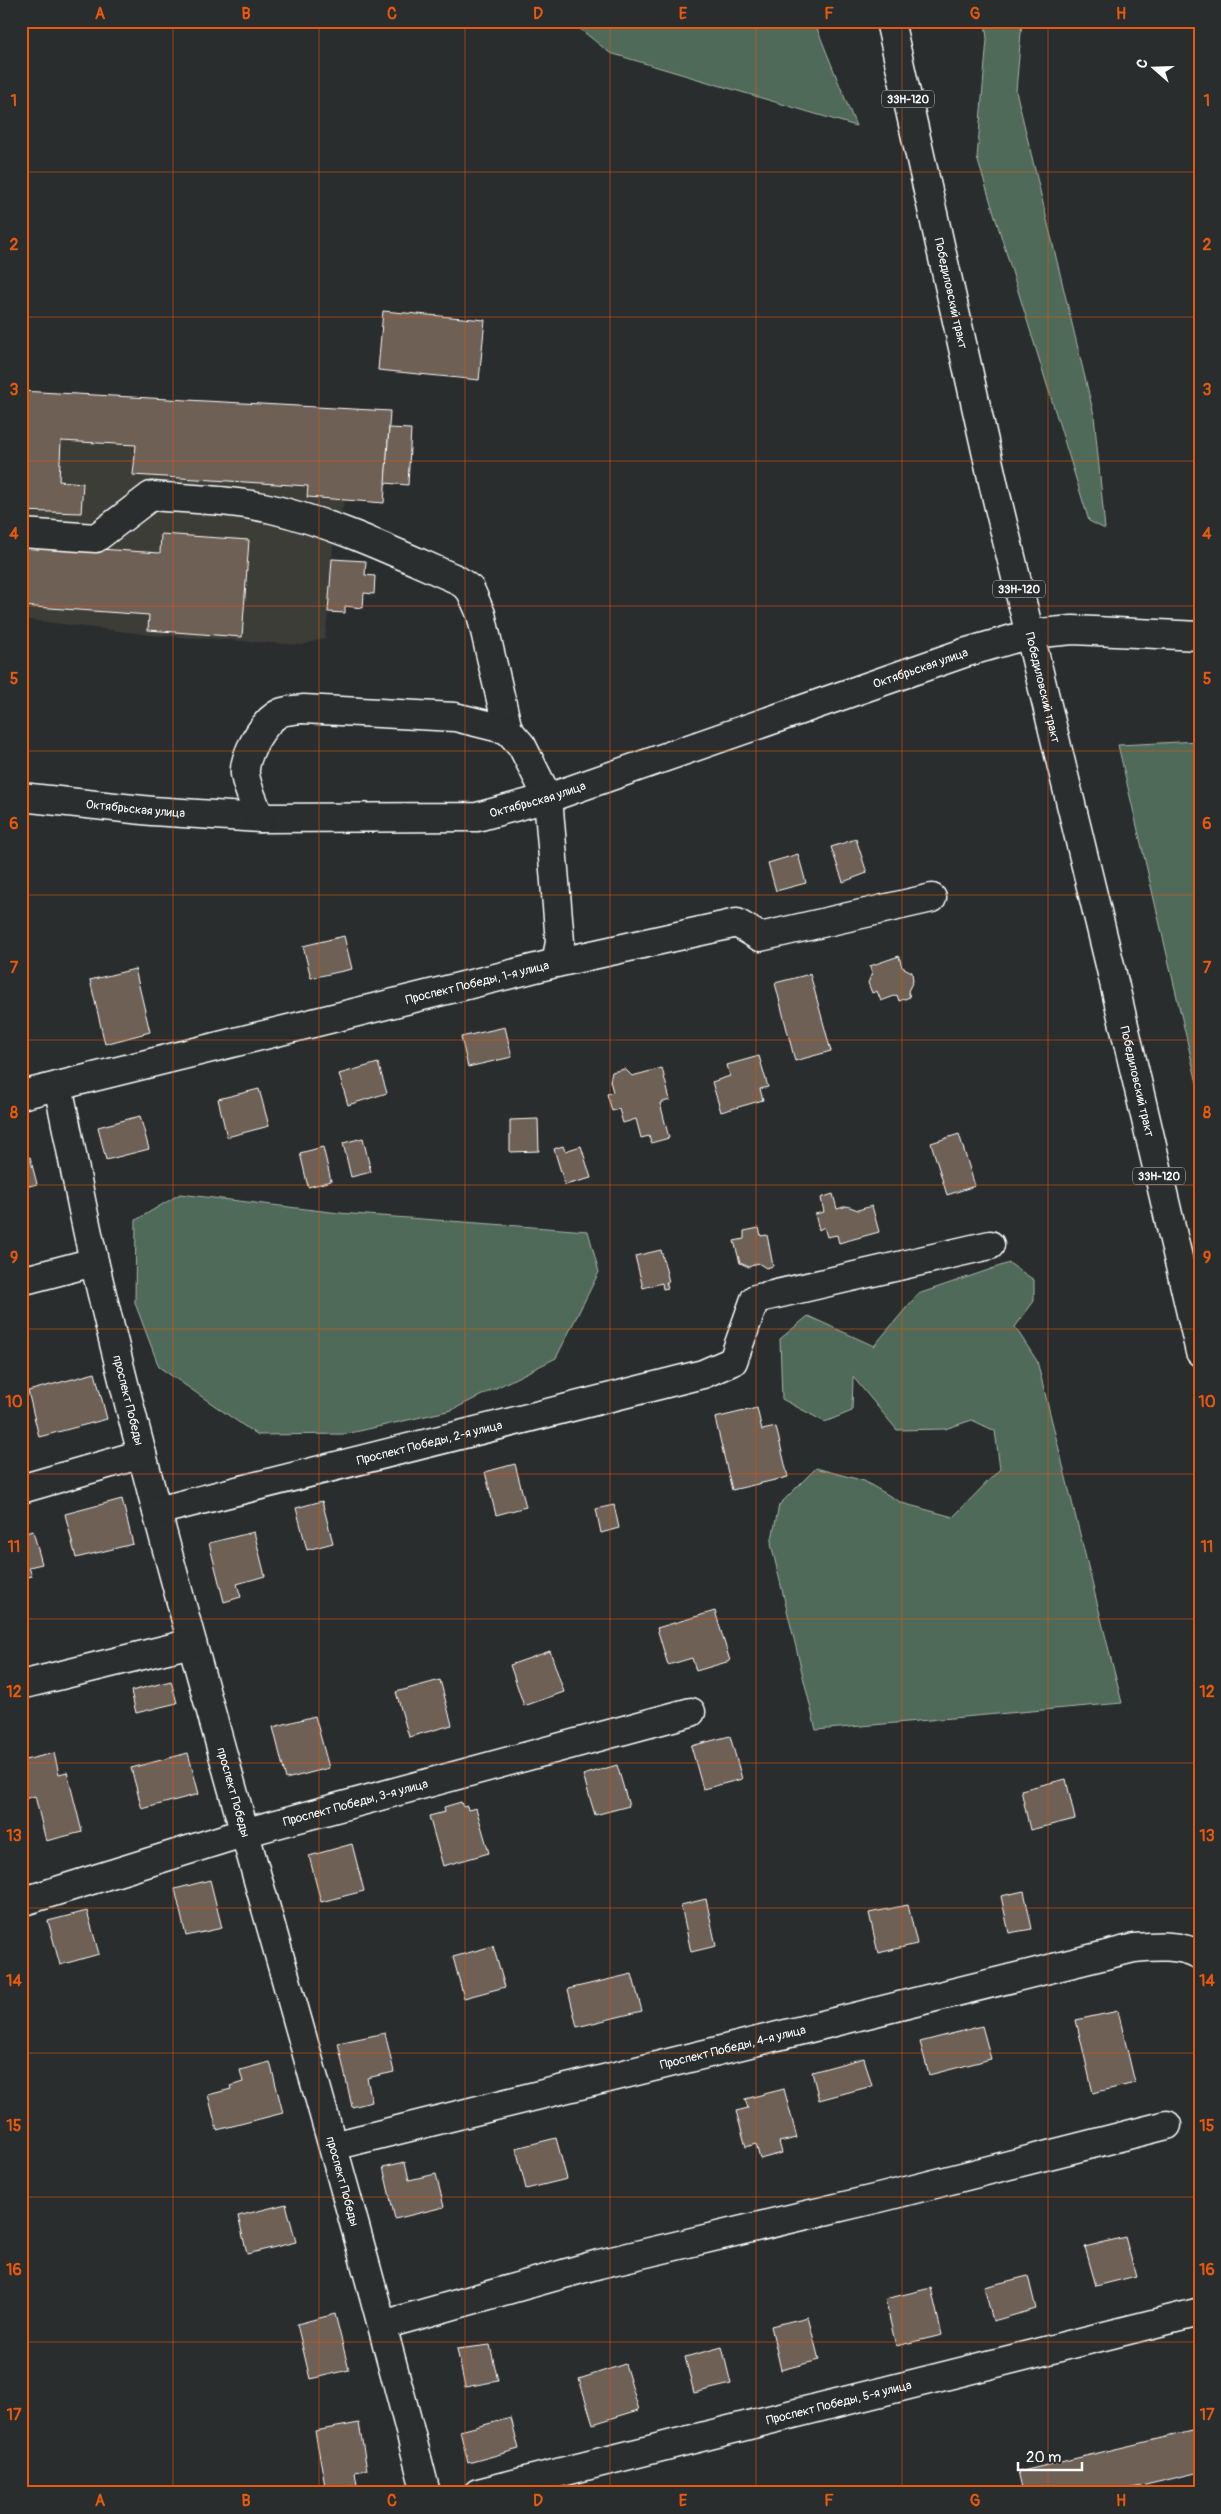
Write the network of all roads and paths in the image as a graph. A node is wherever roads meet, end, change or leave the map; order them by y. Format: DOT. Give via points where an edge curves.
graph roads {
  1 [pos="890,21"];
  2 [pos="21,533"];
  3 [pos="1030,634"];
  4 [pos="1200,636"];
  5 [pos="508,730"];
  6 [pos="21,797"];
  7 [pos="548,798"];
  8 [pos="260,818"];
  9 [pos="932,898"];
  10 [pos="556,963"];
  11 [pos="58,1086"];
  12 [pos="21,1095"];
  13 [pos="990,1245"];
  14 [pos="94,1262"];
  15 [pos="21,1281"];
  16 [pos="1200,1352"];
  17 [pos="142,1454"];
  18 [pos="21,1489"];
  19 [pos="157,1511"];
  20 [pos="192,1643"];
  21 [pos="21,1685"];
  22 [pos="691,1712"];
  23 [pos="243,1832"];
  24 [pos="21,1902"];
  25 [pos="1200,1955"];
  26 [pos="1167,2126"];
  27 [pos="333,2146"];
  28 [pos="1200,2312"];
  29 [pos="383,2325"];
  30 [pos="426,2493"];
  31 [pos="478,2493"];
  1 -- 3 [label="street, Победиловский тракт / 33Н-120"];
  2 -- 5 [label="street" via="96,538 152,496 236,502 300,516 366,540 456,579 470,589 481,614"];
  3 -- 4 [label="street, Октябрьская улица" via="1073,630"];
  3 -- 7 [label="street, Октябрьская улица" via="955,656"];
  3 -- 16 [label="street, Победиловский тракт / 33Н-120"];
  5 -- 7 [label="street" via="522,746"];
  5 -- 8 [label="street" via="455,717 303,709 280,713 257,736 246,761 244,773"];
  6 -- 8 [label="street, Октябрьская улица"];
  7 -- 8 [label="street, Октябрьская улица" via="477,817"];
  7 -- 10 [label="street" via="560,942"];
  9 -- 10 [label="street, Проспект Победы, 1-я улица" via="760,937 737,923"];
  10 -- 11 [label="street, Проспект Победы, 1-я улица"];
  11 -- 12 [label="street, Проспект Победы, 1-я улица"];
  11 -- 14 [label="street, проспект Победы"];
  13 -- 19 [label="street, Проспект Победы, 2-я улица" via="755,1298 733,1361 703,1374"];
  14 -- 15 [label="street"];
  14 -- 17 [label="street, проспект Победы"];
  17 -- 18 [label="street"];
  17 -- 19 [label="street, проспект Победы"];
  19 -- 20 [label="street, проспект Победы"];
  20 -- 21 [label="street"];
  20 -- 23 [label="street, проспект Победы"];
  22 -- 23 [label="street, Проспект Победы, 3-я улица"];
  23 -- 24 [label="street, Проспект Победы, 3-я улица"];
  23 -- 27 [label="street, проспект Победы"];
  25 -- 27 [label="street, Проспект Победы, 4-я улица" via="1176,1947 1134,1948"];
  26 -- 29 [label="street" via="599,2264"];
  27 -- 29 [label="street, проспект Победы"];
  28 -- 31 [label="street, Проспект Победы, 5-я улица"];
  29 -- 30 [label="street, проспект Победы"];
}
